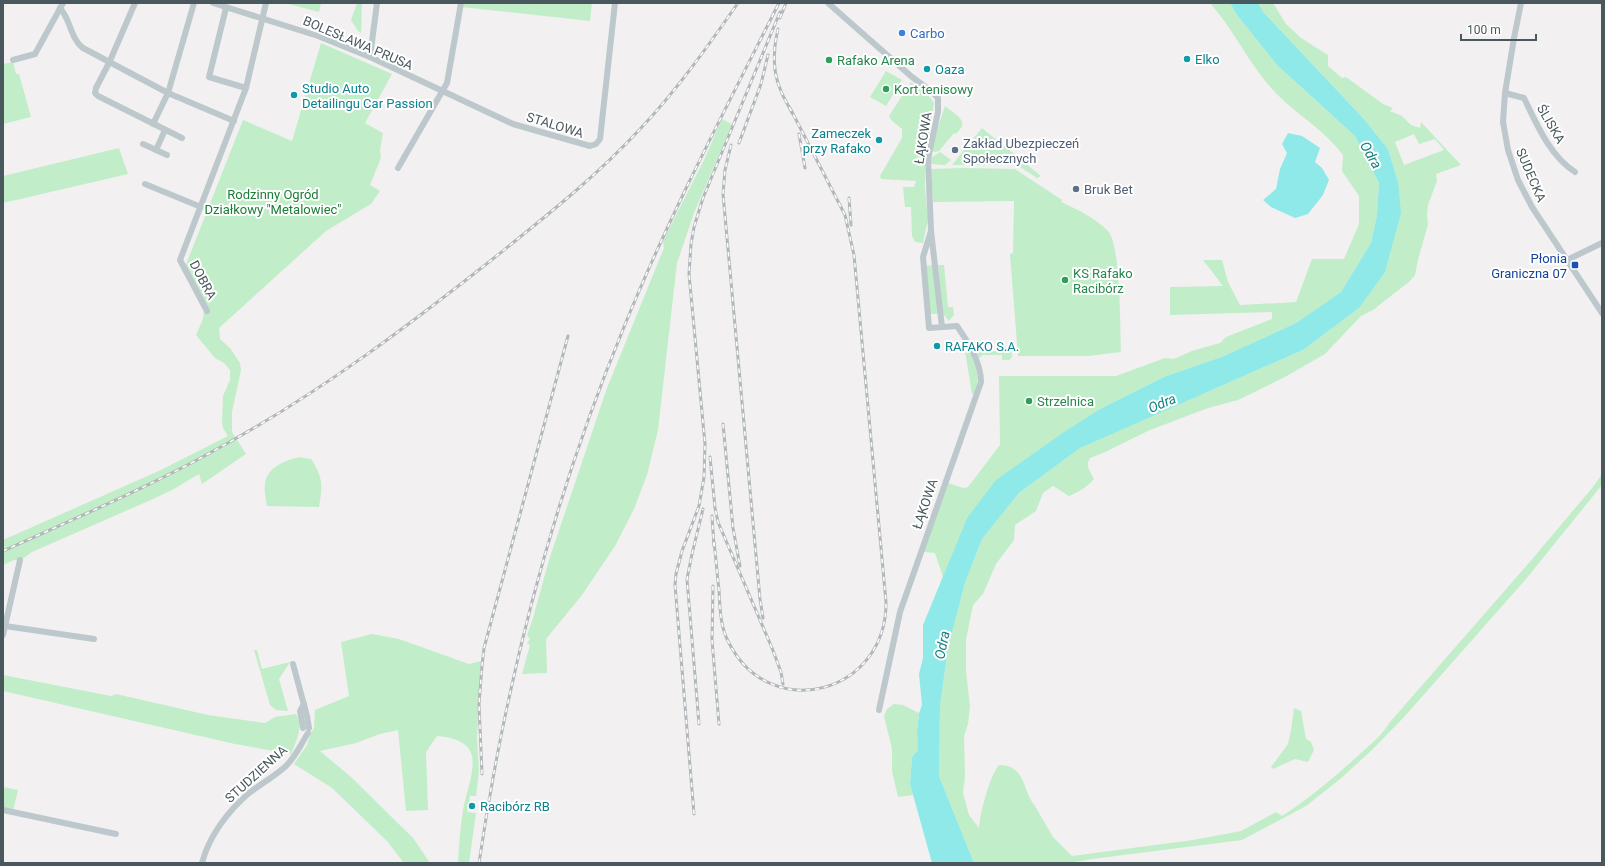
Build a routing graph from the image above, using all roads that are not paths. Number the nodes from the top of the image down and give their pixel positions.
1 (135, 3) edge
2 (194, 3) edge
3 (213, 3) edge
4 (266, 3) edge
5 (377, 3) edge
6 (461, 3) edge
7 (615, 3) edge
8 (828, 3) edge
9 (1522, 3) edge
10 (62, 5) edge
11 (226, 8) junction
12 (263, 18) junction
13 (370, 57) junction
14 (12, 60) dead end
15 (109, 63) junction
16 (246, 88) junction
17 (443, 92) junction
18 (168, 93) junction
19 (1505, 94) junction
20 (234, 122) junction
21 (153, 124) junction
22 (165, 130) junction
23 (182, 138) dead end
24 (143, 144) dead end
25 (156, 150) junction
26 (167, 155) dead end
27 (398, 168) dead end
28 (1575, 172) dead end
29 (145, 184) dead end
30 (201, 207) junction
31 (931, 231) junction
32 (1602, 243) edge
33 (926, 248) junction
34 (934, 252) junction
35 (923, 257) junction
36 (1567, 260) junction
37 (207, 311) dead end
38 (1602, 313) edge
39 (942, 327) junction
40 (20, 560) dead end
41 (5, 626) junction
42 (3, 635) edge
43 (94, 639) dead end
44 (293, 664) dead end
45 (879, 710) dead end
46 (3, 810) edge
47 (116, 834) dead end
48 (202, 863) edge

1 - 15 street
2 - 18 street
3 - 11 street, BOLESŁAWA PRUSA
4 - 12 street
5 - 13 street
6 - 17 street
7 - 17 street, STALOWA
8 - 31 street, ŁĄKOWA
9 - 19 street, SUDECKA
10 - 14 street
10 - 15 street
11 - 12 street, BOLESŁAWA PRUSA
11 - 16 street
12 - 13 street, BOLESŁAWA PRUSA
12 - 16 street
13 - 17 street, BOLESŁAWA PRUSA
15 - 18 street
15 - 21 street
16 - 20 street
17 - 27 street
18 - 20 street
18 - 21 street
19 - 28 street, ŚLISKA
19 - 36 street, SUDECKA
20 - 30 street
21 - 22 street
22 - 23 street
22 - 25 street
24 - 25 street
25 - 26 street
29 - 30 street
30 - 37 street, DOBRA
31 - 33 street, ŁĄKOWA
31 - 34 street, ŁĄKOWA
32 - 36 street
33 - 34 street
33 - 35 street, ŁĄKOWA
34 - 35 street
34 - 39 street, ŁĄKOWA
35 - 39 street, ŁĄKOWA
36 - 38 street, SUDECKA
39 - 45 street, ŁĄKOWA
40 - 41 street
41 - 42 street
41 - 43 street
44 - 48 street, STUDZIENNA
46 - 47 street

